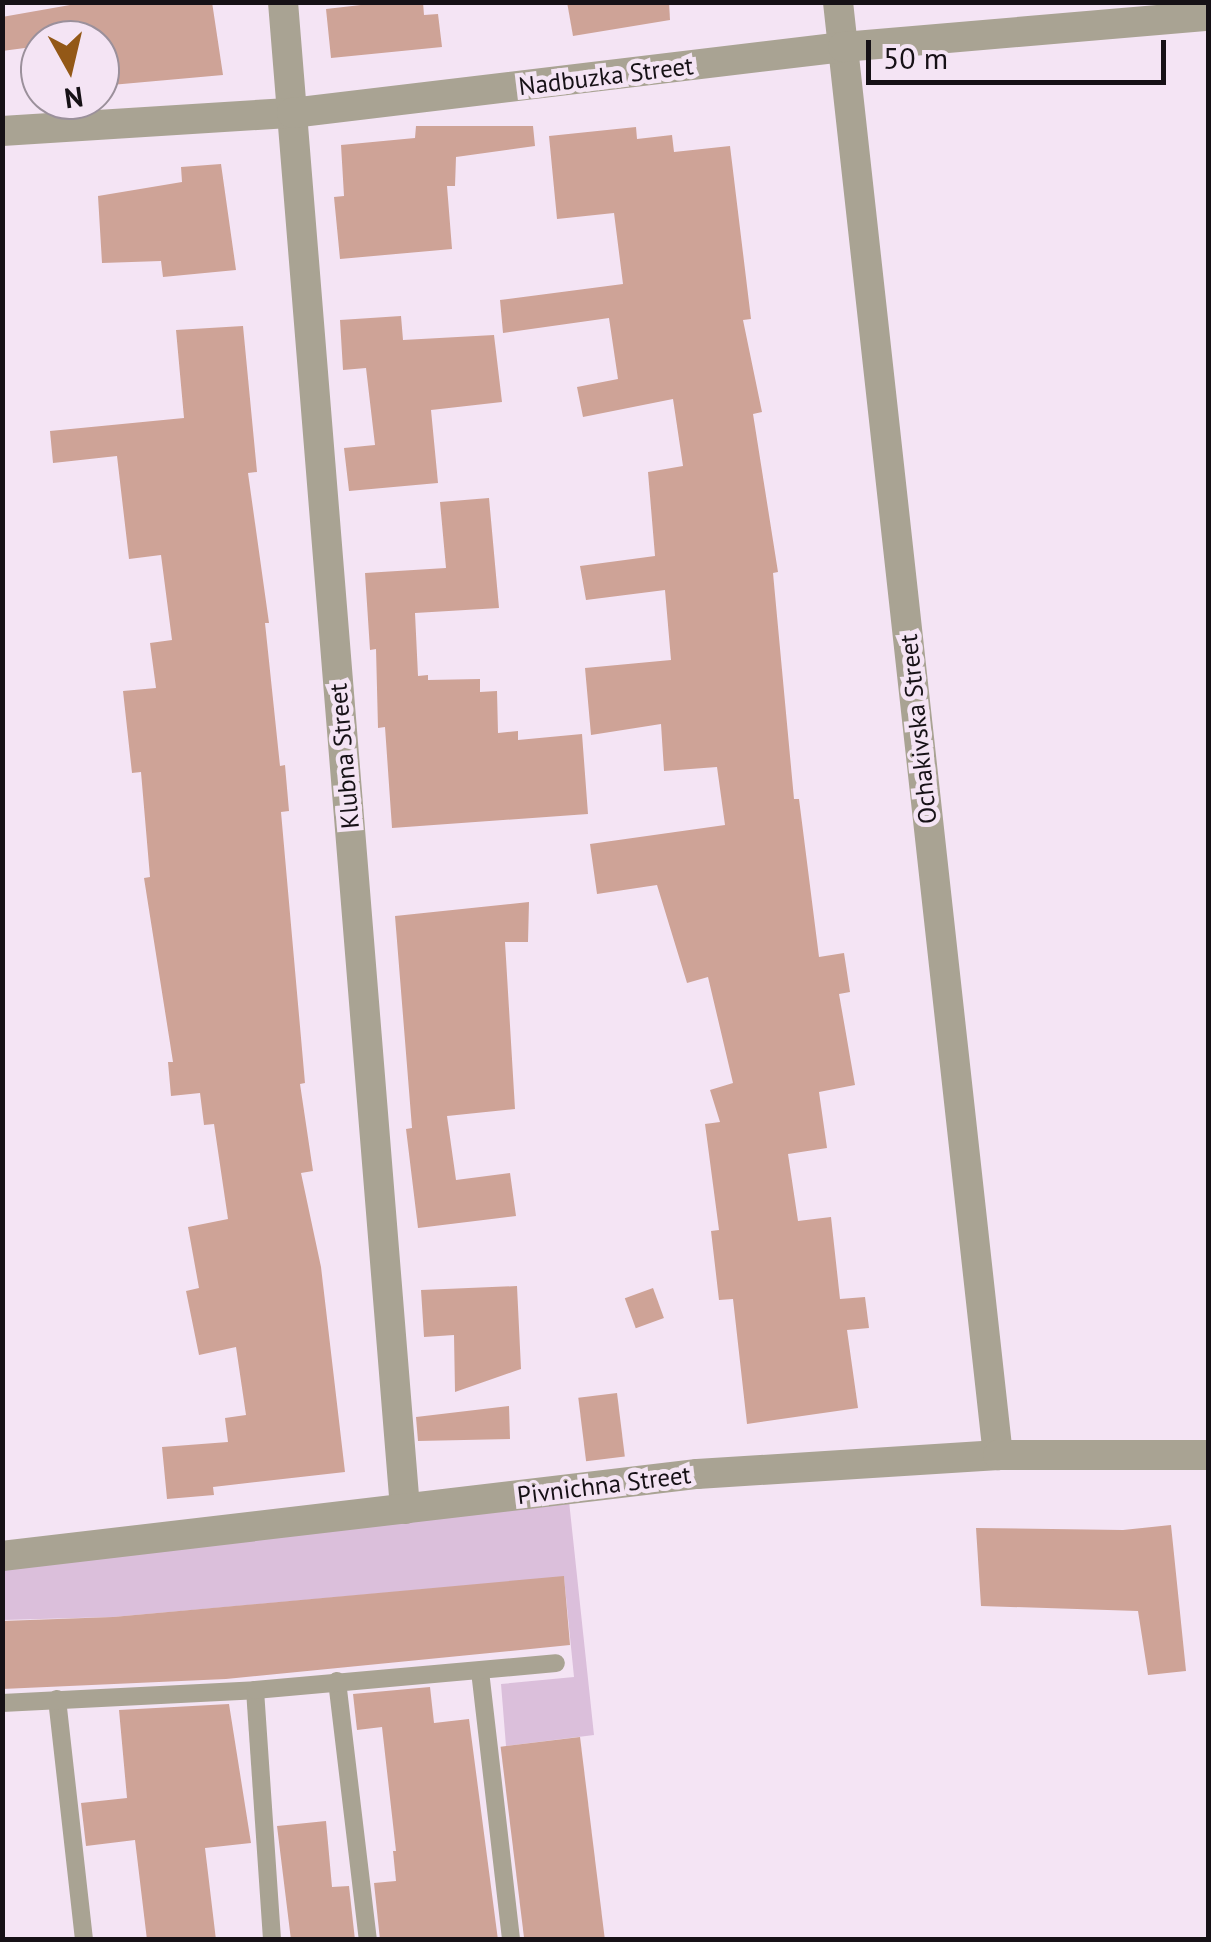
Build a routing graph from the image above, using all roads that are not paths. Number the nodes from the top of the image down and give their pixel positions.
1 (282, 2) edge
2 (838, 2) edge
3 (1208, 16) edge
4 (843, 47) junction
5 (292, 113) junction
6 (2, 131) edge
7 (998, 1455) junction
8 (1208, 1455) edge
9 (405, 1509) junction
10 (2, 1556) edge
11 (556, 1663) dead end
12 (480, 1672) junction
13 (337, 1681) junction
14 (255, 1690) junction
15 (57, 1699) junction
16 (2, 1703) edge
17 (84, 1940) edge
18 (272, 1940) edge
19 (368, 1940) edge
20 (511, 1940) edge

1 - 5 street, Klubna Street
2 - 4 street, Ochakivska Street
3 - 4 street, Nadbuzka Street
4 - 5 street, Nadbuzka Street
4 - 7 street, Ochakivska Street
5 - 6 street, Nadbuzka Street
5 - 9 street, Klubna Street
7 - 8 street, Pivnichna Street
7 - 9 street, Pivnichna Street
9 - 10 street, Pivnichna Street
11 - 12 lane
12 - 13 lane
12 - 20 lane
13 - 14 lane
13 - 19 lane
14 - 15 lane
14 - 18 lane
15 - 16 lane
15 - 17 lane

